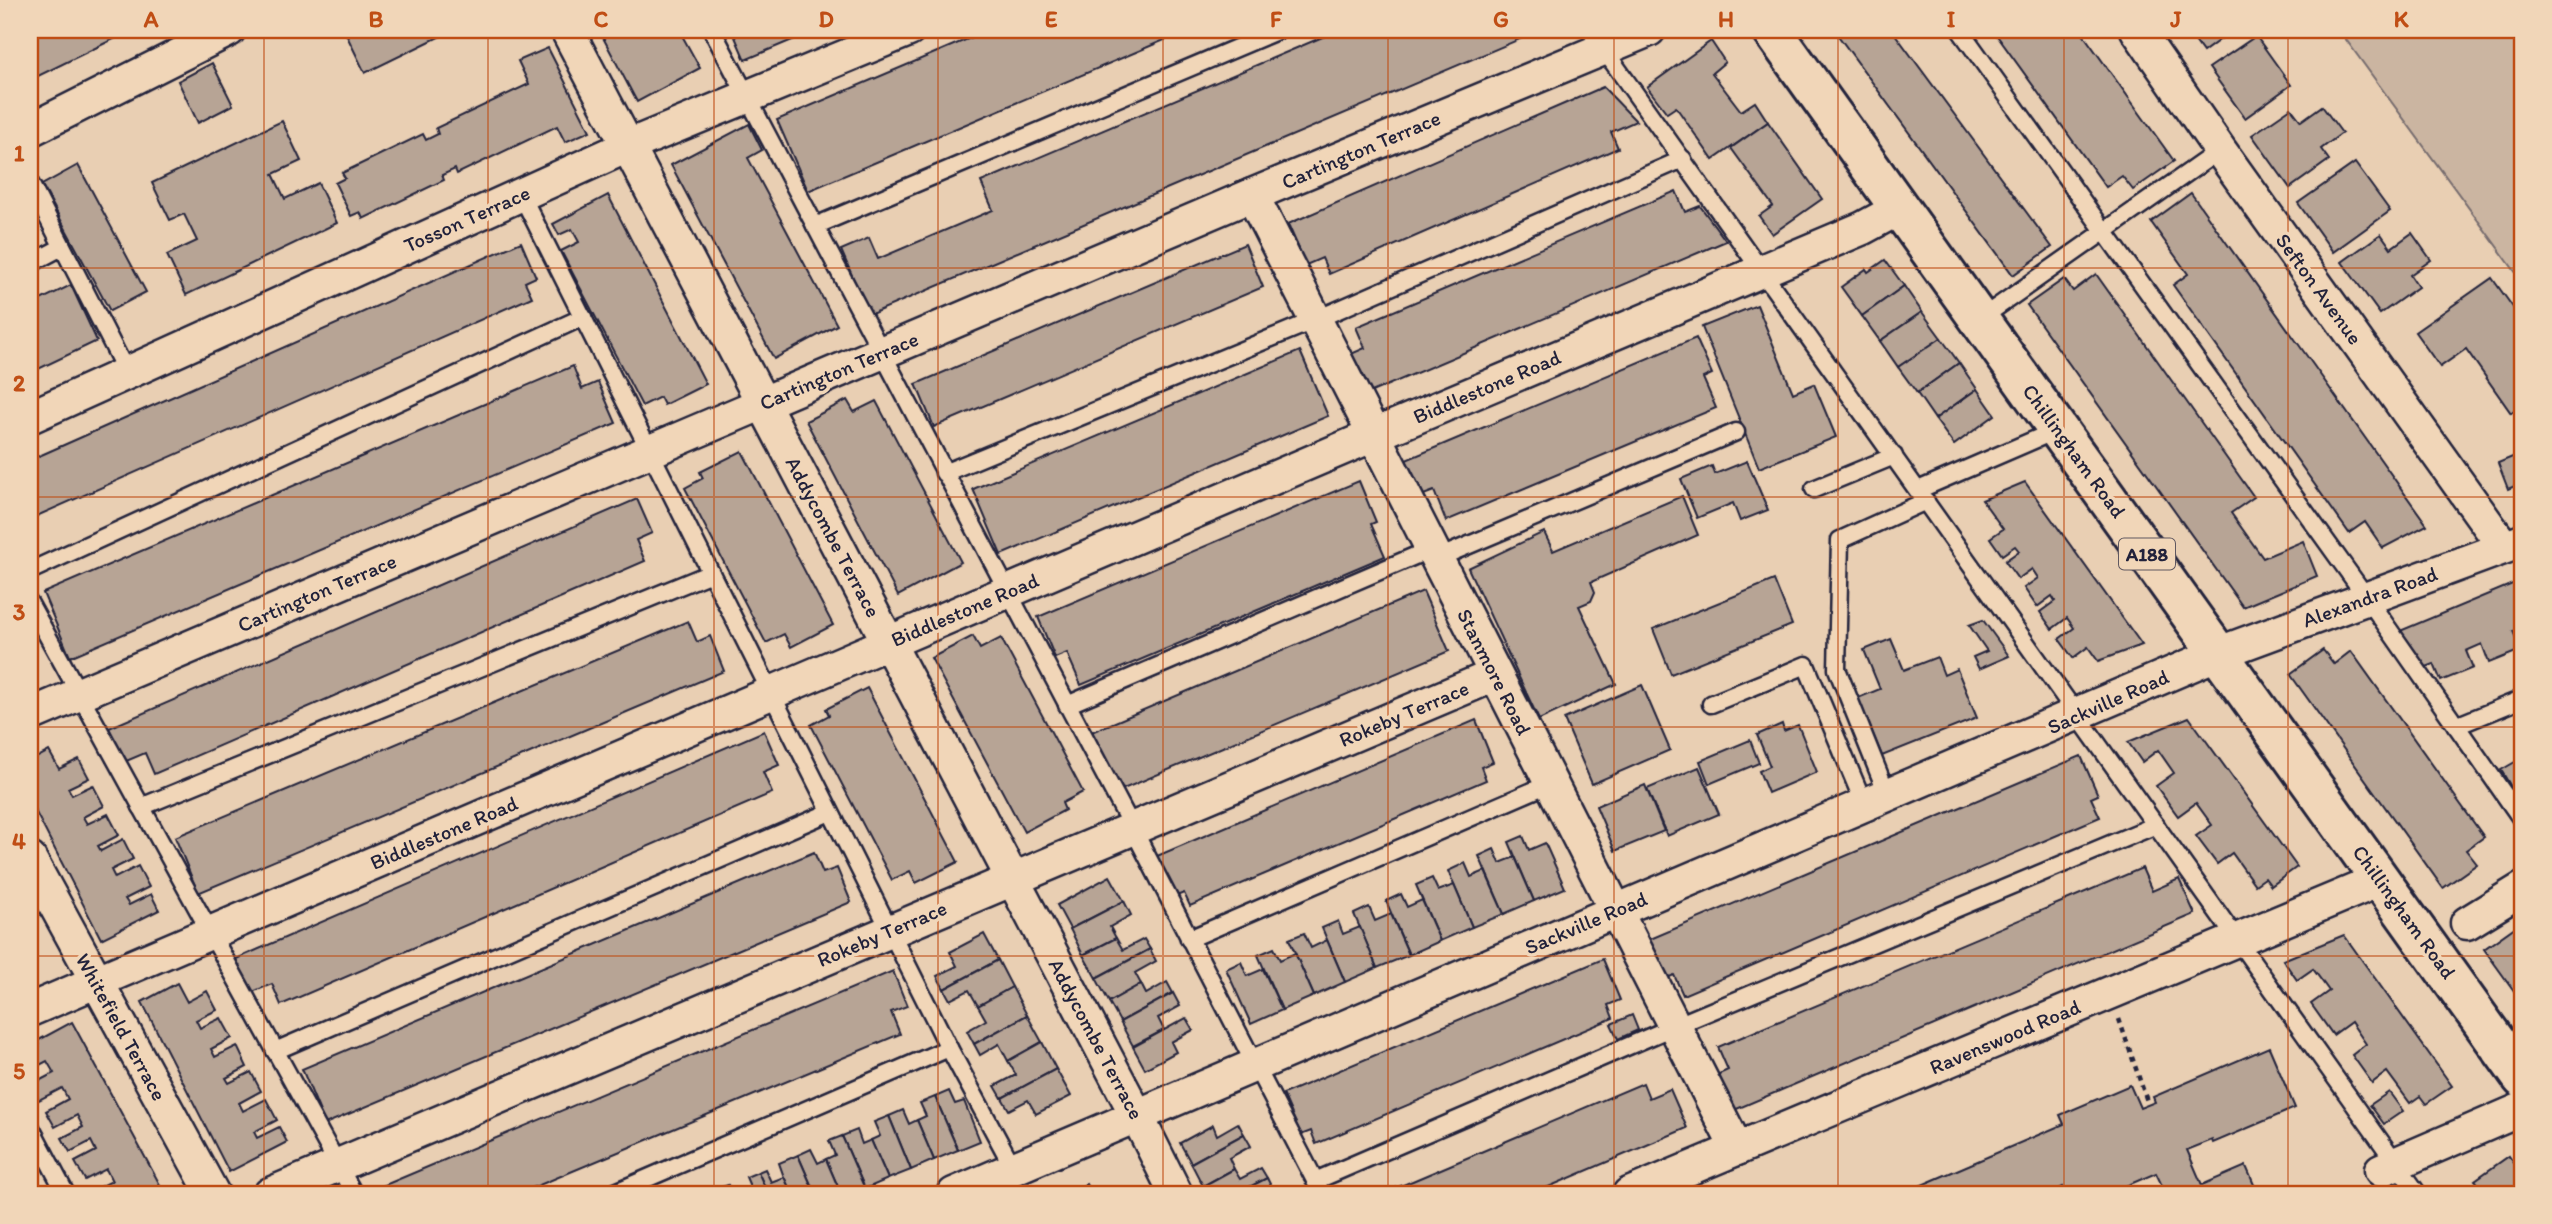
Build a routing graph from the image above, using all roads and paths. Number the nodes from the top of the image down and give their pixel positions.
1 (229, 30) edge
2 (567, 30) edge
3 (712, 30) edge
4 (909, 30) edge
5 (1279, 30) edge
6 (1649, 30) edge
7 (1772, 30) edge
8 (1960, 30) edge
9 (2137, 30) edge
10 (1597, 39) edge
11 (748, 96) junction
12 (30, 130) edge
13 (628, 146) junction
14 (2220, 150) junction
15 (1683, 159) junction
16 (30, 183) edge
17 (521, 194) junction
18 (1252, 195) junction
19 (1900, 208) junction
20 (815, 226) junction
21 (2104, 231) junction
22 (62, 247) junction
23 (30, 264) edge
24 (1762, 270) junction
25 (583, 317) junction
26 (1980, 319) junction
27 (1315, 320) junction
28 (881, 353) junction
29 (127, 373) junction
30 (763, 403) junction
31 (30, 417) edge
32 (2059, 429) junction
33 (1735, 432) dead end
34 (1374, 435) junction
35 (650, 451) junction
36 (1894, 456) junction
37 (944, 472) junction
38 (1814, 489) dead end
39 (1922, 495) junction
40 (2513, 544) edge
41 (1434, 553) junction
42 (30, 570) edge
43 (710, 573) junction
44 (1007, 592) junction
45 (2367, 598) junction
46 (30, 604) edge
47 (889, 643) junction
48 (2219, 653) junction
49 (1495, 675) junction
50 (771, 693) junction
51 (79, 694) junction
52 (2522, 699) edge
53 (1711, 704) dead end
54 (1067, 705) junction
55 (30, 715) edge
56 (2078, 715) junction
57 (2456, 726) junction
58 (1551, 783) junction
59 (1876, 801) junction
60 (141, 807) junction
61 (830, 812) junction
62 (2522, 820) edge
63 (2156, 825) junction
64 (1133, 829) junction
65 (30, 859) edge
66 (1012, 879) junction
67 (2380, 880) junction
68 (2522, 889) edge
69 (1615, 910) junction
70 (2467, 923) dead end
71 (890, 931) junction
72 (210, 933) junction
73 (1189, 939) junction
74 (2238, 939) junction
75 (97, 982) junction
76 (2110, 993) junction
77 (30, 1010) edge
78 (1675, 1026) junction
79 (948, 1048) junction
80 (275, 1051) junction
81 (1255, 1066) junction
82 (2522, 1078) edge
83 (2148, 1104) dead end
84 (2522, 1109) edge
85 (1137, 1116) junction
86 (30, 1126) edge
87 (1737, 1149) junction
88 (338, 1165) junction
89 (2389, 1166) junction
90 (1014, 1169) junction
91 (1318, 1187) edge
92 (66, 1194) edge
93 (213, 1194) edge
94 (270, 1194) edge
95 (354, 1194) edge
96 (611, 1194) edge
97 (954, 1194) edge
98 (1176, 1194) edge
99 (1629, 1194) edge
100 (2418, 1194) edge

1 - 12 street
2 - 13 street, Addycombe Terrace
3 - 11 lane
4 - 11 street, Tosson Terrace
5 - 20 lane
6 - 10 street, Cartington Terrace
7 - 19 main road, Chillingham Road / A188
8 - 21 lane
9 - 14 street, Sefton Avenue
10 - 15 lane
10 - 18 street, Cartington Terrace
11 - 13 street, Tosson Terrace
11 - 20 lane
13 - 17 street, Tosson Terrace
13 - 30 street, Addycombe Terrace
14 - 21 lane
14 - 40 street, Sefton Avenue
15 - 24 lane
15 - 27 lane
16 - 22 lane
17 - 25 lane
17 - 29 street, Tosson Terrace
18 - 27 street, Stanmore Road
18 - 28 street, Cartington Terrace
19 - 24 street, Biddlestone Road
19 - 26 main road, Chillingham Road / A188
20 - 28 lane
21 - 26 lane
21 - 45 lane
22 - 23 lane
22 - 29 lane
24 - 34 street, Biddlestone Road
24 - 36 lane
25 - 35 lane
25 - 42 lane
26 - 32 main road, Chillingham Road / A188
27 - 34 street, Stanmore Road
27 - 37 lane
28 - 30 street, Cartington Terrace
28 - 37 lane
29 - 31 street, Tosson Terrace
30 - 35 street, Cartington Terrace
30 - 47 street, Addycombe Terrace
32 - 39 lane
32 - 48 main road, Chillingham Road / A188
33 - 41 lane
34 - 41 street, Stanmore Road
34 - 44 street, Biddlestone Road
35 - 43 lane
35 - 51 street, Cartington Terrace
36 - 38 lane
36 - 39 lane
37 - 44 lane
39 - 56 lane
39 - 59 lane
40 - 45 street, Alexandra Road
41 - 49 street, Stanmore Road
41 - 54 lane
43 - 50 lane
43 - 60 lane
44 - 47 street, Biddlestone Road
44 - 54 lane
45 - 48 street, Alexandra Road
45 - 57 lane
46 - 51 lane
47 - 50 street, Biddlestone Road
47 - 66 street, Addycombe Terrace
48 - 56 street, Sackville Road
48 - 67 main road, Chillingham Road / A188
49 - 58 street, Stanmore Road
49 - 64 street, Rokeby Terrace
50 - 61 lane
50 - 72 street, Biddlestone Road
51 - 55 street, Cartington Terrace
51 - 60 lane
52 - 57 lane
53 - 59 lane
54 - 64 lane
56 - 59 street, Sackville Road
56 - 63 lane
57 - 62 lane
58 - 69 street, Stanmore Road
58 - 73 lane
59 - 69 street, Sackville Road
60 - 72 lane
61 - 71 lane
61 - 80 lane
63 - 74 lane
63 - 78 lane
64 - 66 street, Rokeby Terrace
64 - 73 lane
65 - 75 street, Whitefield Terrace
66 - 71 street, Rokeby Terrace
66 - 85 street, Addycombe Terrace
67 - 74 street, Ravenswood Road
67 - 82 main road, Chillingham Road / A188
68 - 70 street
69 - 78 street, Stanmore Road
69 - 81 street, Sackville Road
71 - 79 lane
71 - 88 street, Rokeby Terrace
72 - 75 street, Biddlestone Road
72 - 80 lane
73 - 81 lane
74 - 76 street, Ravenswood Road
74 - 89 lane
75 - 77 street, Biddlestone Road
75 - 93 street, Whitefield Terrace
76 - 83 path
76 - 87 street, Ravenswood Road
78 - 87 street, Stanmore Road
78 - 91 lane
79 - 90 lane
79 - 96 lane
80 - 88 lane
81 - 85 street, Sackville Road
81 - 91 lane
84 - 89 street
85 - 90 street, Sackville Road
85 - 98 street, Addycombe Terrace
86 - 92 lane
87 - 99 street, Ravenswood Road
88 - 94 street, Rokeby Terrace
88 - 95 lane
89 - 100 lane
90 - 97 street, Sackville Road

